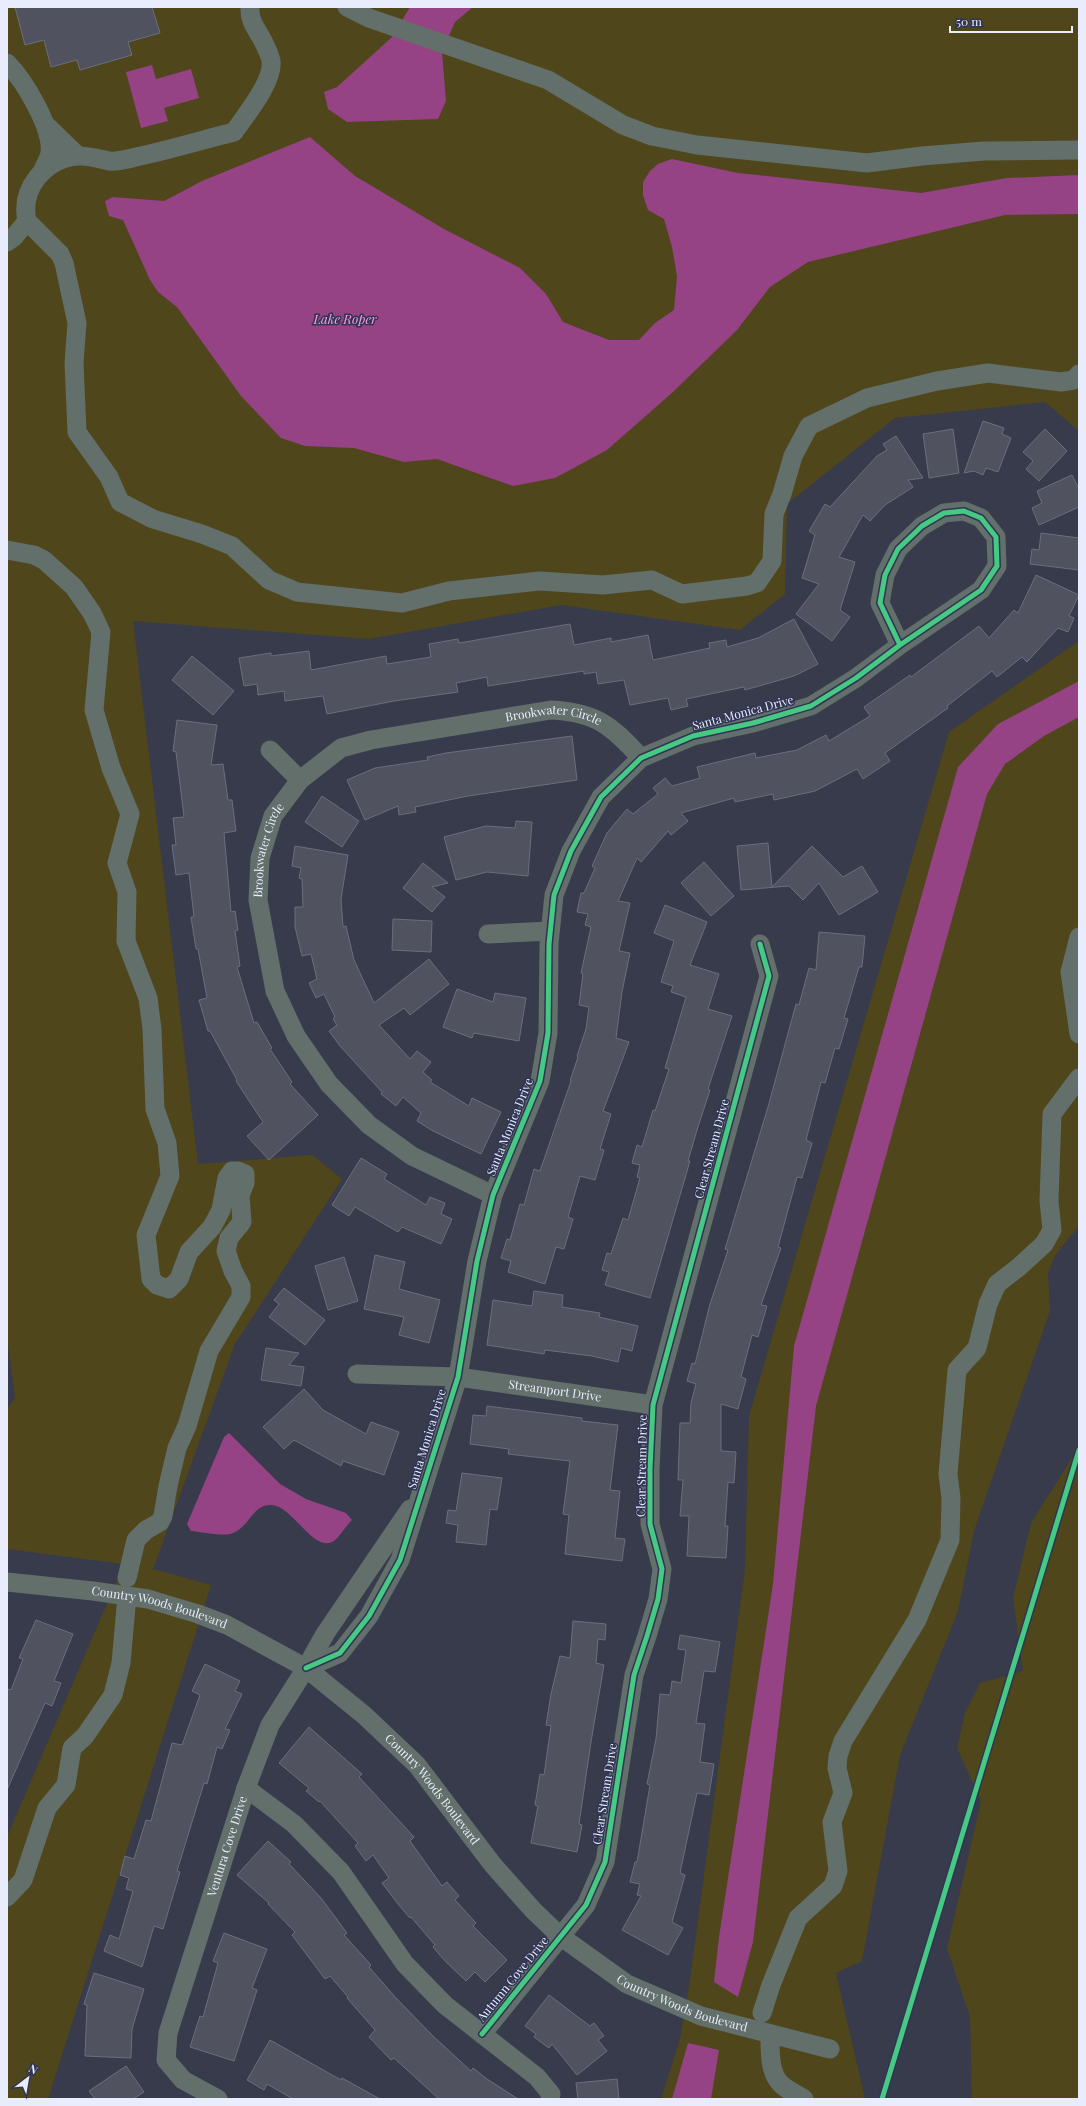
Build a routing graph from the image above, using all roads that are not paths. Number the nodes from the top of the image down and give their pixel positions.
1 (250, 7) edge
2 (347, 7) edge
3 (7, 63) edge
4 (46, 125) junction
5 (1079, 150) edge
6 (78, 156) junction
7 (44, 170) junction
8 (26, 221) junction
9 (7, 242) edge
10 (1079, 374) edge
11 (7, 550) edge
12 (900, 645) junction
13 (270, 750) dead end
14 (642, 758) junction
15 (300, 780) junction
16 (550, 931) junction
17 (488, 934) dead end
18 (1079, 937) edge
19 (760, 944) dead end
20 (1079, 1034) edge
21 (1079, 1078) edge
22 (493, 1195) junction
23 (357, 1374) dead end
24 (458, 1377) junction
25 (653, 1405) junction
26 (421, 1493) junction
27 (8, 1586) edge
28 (127, 1587) junction
29 (306, 1668) junction
30 (246, 1788) junction
31 (7, 1897) edge
32 (560, 1936) junction
33 (762, 2013) dead end
34 (482, 2034) junction
35 (770, 2034) junction
36 (830, 2049) dead end
37 (218, 2099) edge
38 (550, 2099) edge
39 (804, 2099) edge

1 - 6 street
2 - 5 street
3 - 4 street
4 - 6 street
4 - 7 street
6 - 7 street
7 - 8 street
8 - 9 street
8 - 10 street
11 - 28 street
12 - 12 street, Santa Monica Drive
12 - 14 street, Santa Monica Drive
13 - 15 street
14 - 15 street, Brookwater Circle
14 - 16 street, Santa Monica Drive
15 - 22 street, Brookwater Circle
16 - 17 street
16 - 22 street, Santa Monica Drive
18 - 20 street
19 - 25 street, Clear Stream Drive
21 - 33 street
22 - 24 street, Santa Monica Drive
23 - 24 street, Streamport Drive
24 - 25 street, Streamport Drive
24 - 26 street, Santa Monica Drive
25 - 32 street, Clear Stream Drive
26 - 29 street, Santa Monica Drive
26 - 29 street, Santa Monica Drive
27 - 28 street, Country Woods Boulevard
28 - 29 street, Country Woods Boulevard
28 - 31 street
29 - 30 street, Ventura Cove Drive
29 - 32 street, Country Woods Boulevard
30 - 34 street, Autumn Cove Drive
30 - 37 street, Ventura Cove Drive
32 - 34 street, Autumn Cove Drive
32 - 35 street, Country Woods Boulevard
34 - 38 street, Autumn Cove Drive
35 - 36 street, Country Woods Boulevard
35 - 39 street

